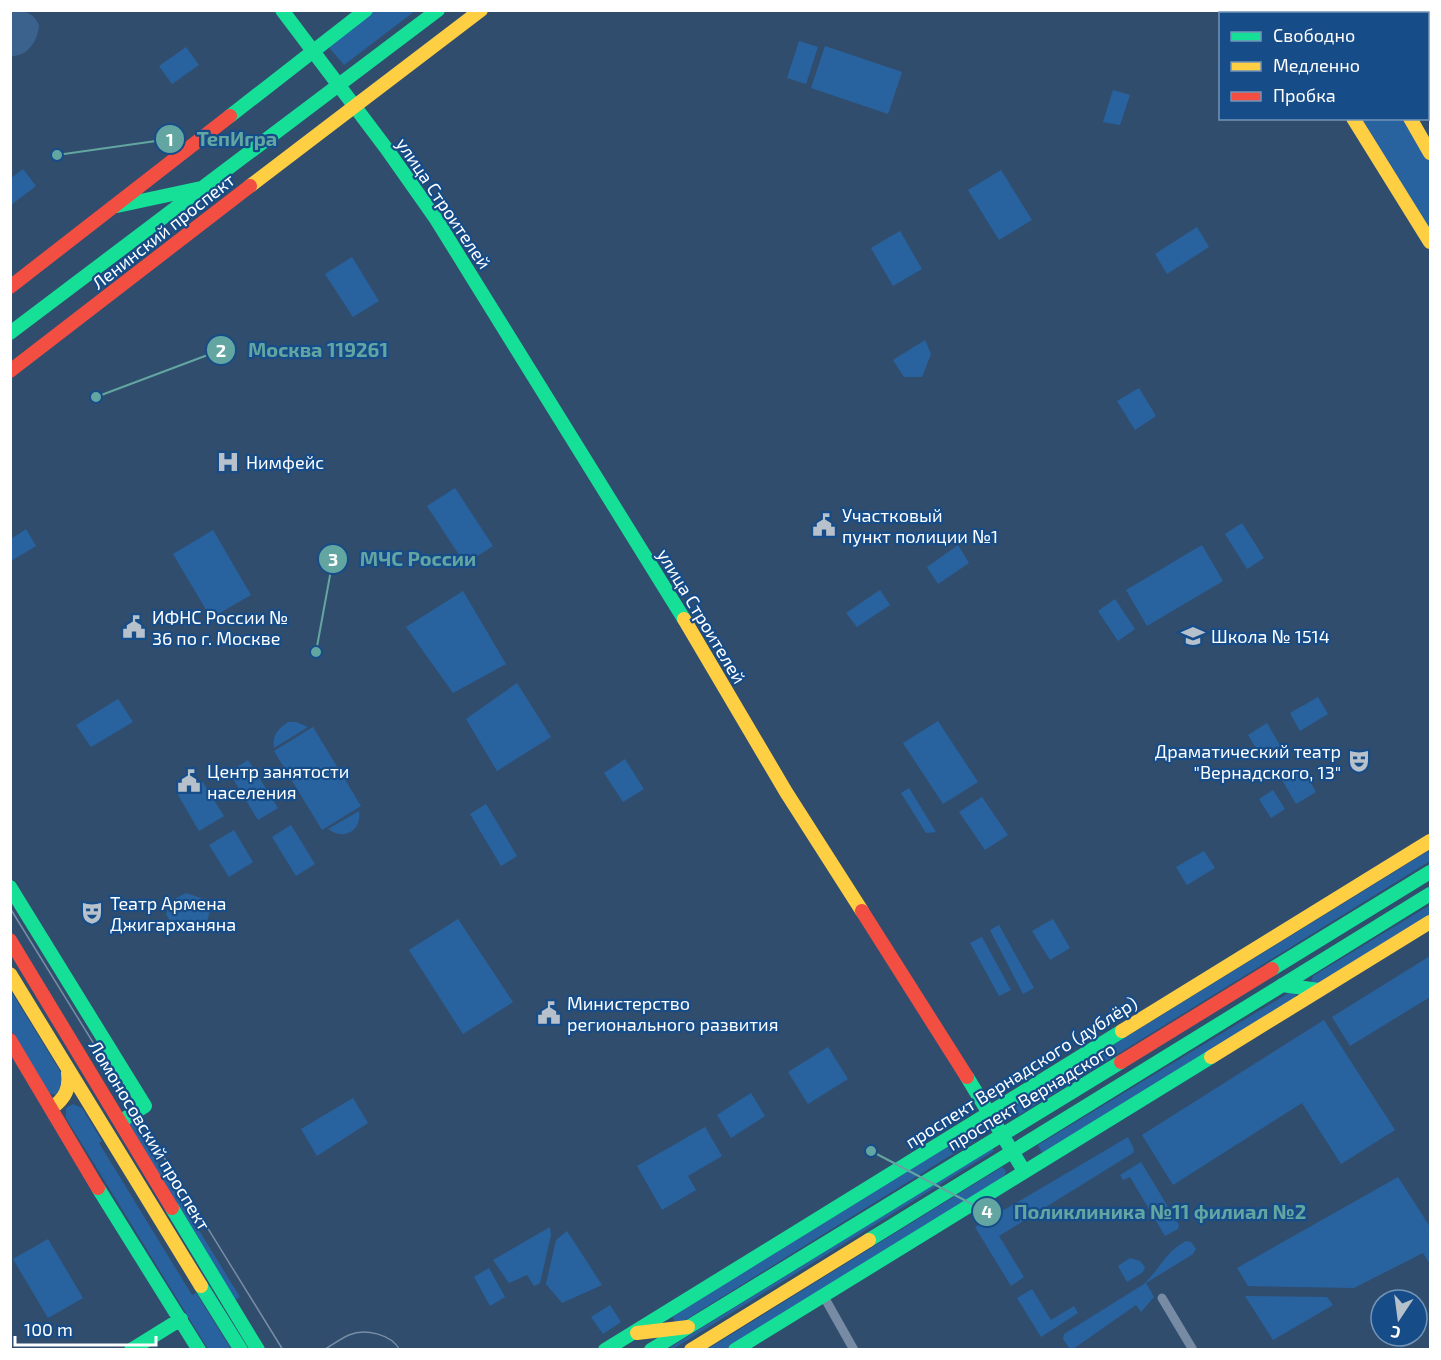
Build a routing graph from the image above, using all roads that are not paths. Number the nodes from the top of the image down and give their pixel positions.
1 (282, 10) edge
2 (366, 10) edge
3 (438, 10) edge
4 (481, 10) edge
5 (313, 51) junction
6 (339, 86) junction
7 (354, 106) junction
8 (1354, 120) edge
9 (1411, 120) edge
10 (1431, 153) edge
11 (203, 188) junction
12 (114, 207) junction
13 (1431, 242) edge
14 (10, 287) edge
15 (10, 333) edge
16 (10, 371) edge
17 (1431, 841) edge
18 (1431, 872) edge
19 (10, 887) edge
20 (1431, 894) edge
21 (1431, 922) edge
22 (10, 940) edge
23 (10, 974) edge
24 (1282, 986) junction
25 (1319, 990) junction
26 (10, 1041) edge
27 (68, 1071) junction
28 (96, 1080) junction
29 (81, 1091) junction
30 (52, 1108) junction
31 (989, 1112) junction
32 (122, 1121) junction
33 (1002, 1135) junction
34 (1012, 1151) junction
35 (1024, 1171) junction
36 (823, 1295) junction
37 (1162, 1298) dead end
38 (180, 1319) junction
39 (688, 1327) junction
40 (630, 1334) junction
41 (696, 1348) edge
42 (240, 1349) edge
43 (131, 1350) edge
44 (200, 1350) edge
45 (258, 1350) edge
46 (605, 1350) edge
47 (651, 1350) edge
48 (735, 1350) edge
49 (854, 1350) edge
50 (1193, 1350) edge

1 - 5 street, улица Строителей
2 - 5 street
3 - 6 street, Ленинский проспект
4 - 7 street, Ленинский проспект
5 - 6 street, улица Строителей
5 - 12 street
6 - 7 street, улица Строителей
6 - 11 street, Ленинский проспект
7 - 16 street, Ленинский проспект
7 - 31 street, улица Строителей
8 - 13 street
9 - 10 street
11 - 12 street
11 - 15 street, Ленинский проспект
12 - 14 street
17 - 31 street, проспект Вернадского (дублёр)
18 - 33 street, проспект Вернадского
19 - 32 street
20 - 24 street, проспект Вернадского
21 - 25 street
22 - 28 street, Ломоносовский проспект
23 - 27 street, Ломоносовский проспект
24 - 25 street
24 - 34 street, проспект Вернадского
25 - 35 street
26 - 30 street
27 - 29 street, Ломоносовский проспект
27 - 30 street
28 - 29 street
28 - 32 street, Ломоносовский проспект
29 - 42 street, Ломоносовский проспект
30 - 38 street
31 - 33 street, улица Строителей
31 - 40 street, проспект Вернадского (дублёр)
32 - 45 street, Ломоносовский проспект
33 - 34 street, улица Строителей
33 - 39 street, проспект Вернадского
34 - 35 street, улица Строителей
34 - 41 street, проспект Вернадского
35 - 36 street
36 - 48 street
36 - 49 street
37 - 50 street
38 - 43 street
38 - 44 street
39 - 40 street, проспект Вернадского (дублёр)
39 - 47 street, проспект Вернадского
40 - 46 street, проспект Вернадского (дублёр)

